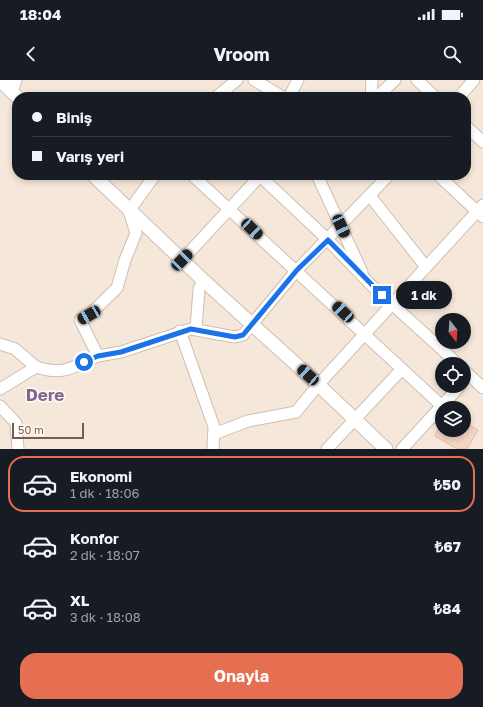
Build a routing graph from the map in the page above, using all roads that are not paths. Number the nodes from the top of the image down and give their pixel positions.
1 (0, 80) edge
2 (237, 80) edge
3 (254, 80) edge
4 (298, 80) edge
5 (372, 80) edge
6 (395, 80) edge
7 (417, 80) edge
8 (474, 80) edge
9 (15, 90) edge
10 (222, 92) edge
11 (275, 92) edge
12 (288, 92) edge
13 (371, 92) edge
14 (382, 92) edge
15 (430, 92) edge
16 (463, 92) edge
17 (471, 131) edge
18 (483, 142) edge
19 (98, 180) edge
20 (151, 180) edge
21 (198, 180) edge
22 (255, 180) edge
23 (263, 180) edge
24 (319, 180) edge
25 (384, 180) edge
26 (444, 180) edge
27 (370, 196) junction
28 (230, 209) junction
29 (129, 211) junction
30 (481, 211) edge
31 (341, 226) junction
32 (328, 240) junction
33 (182, 260) junction
34 (426, 267) junction
35 (297, 270) junction
36 (366, 279) junction
37 (203, 280) junction
38 (392, 304) junction
39 (252, 324) junction
40 (196, 329) junction
41 (180, 331) junction
42 (365, 334) junction
43 (0, 344) edge
44 (98, 356) junction
45 (450, 357) edge
46 (36, 367) junction
47 (402, 369) junction
48 (471, 380) edge
49 (318, 385) junction
50 (483, 388) edge
51 (0, 389) edge
52 (454, 393) edge
53 (437, 401) edge
54 (446, 401) edge
55 (0, 406) edge
56 (435, 414) edge
57 (355, 420) junction
58 (214, 434) junction
59 (379, 447) edge
60 (18, 449) edge
61 (213, 449) edge
62 (328, 449) edge
63 (402, 449) edge

1 - 9 street
2 - 10 street
3 - 11 street
4 - 12 street
5 - 13 street
6 - 14 street
7 - 15 street
8 - 16 street
17 - 18 street
19 - 29 street
20 - 29 street
21 - 28 street
22 - 28 street
23 - 32 street
24 - 31 street
25 - 27 street
26 - 30 street
27 - 31 street
27 - 34 street
28 - 33 street
28 - 35 street
29 - 33 street
29 - 44 street
30 - 34 street
31 - 32 street
31 - 36 street
32 - 35 street
32 - 36 street
33 - 37 street
34 - 38 street
35 - 39 street
35 - 42 street
36 - 38 street
37 - 39 street
37 - 40 street
38 - 42 street
38 - 45 street
39 - 40 street
39 - 49 street
40 - 41 street
41 - 44 street
41 - 58 street
42 - 47 street
42 - 49 street
43 - 46 street
44 - 46 street
46 - 51 street
47 - 53 street
47 - 57 street
48 - 50 street
49 - 57 street
49 - 58 street
52 - 54 street
55 - 60 street
56 - 63 street
57 - 59 street
57 - 62 street
58 - 61 street

